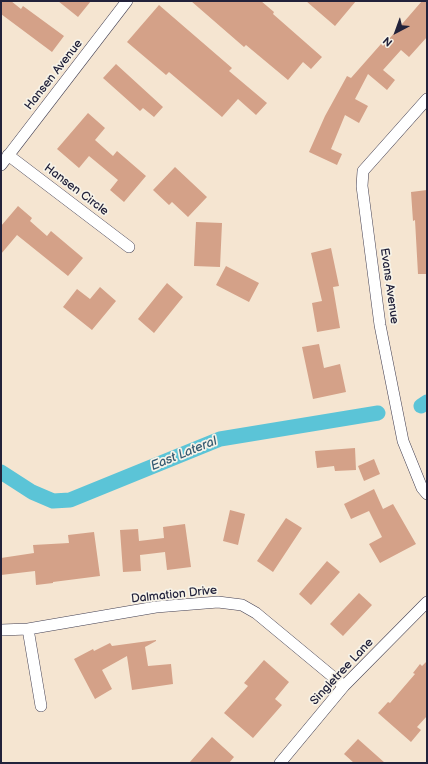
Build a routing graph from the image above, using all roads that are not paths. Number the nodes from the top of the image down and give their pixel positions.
1 (128, 1) edge
2 (427, 99) edge
3 (8, 155) junction
4 (1, 165) edge
5 (129, 246) dead end
6 (427, 494) edge
7 (427, 602) edge
8 (28, 629) junction
9 (1, 630) edge
10 (344, 686) junction
11 (41, 706) dead end
12 (280, 763) edge

1 - 3 street, Hansen Avenue
2 - 6 street, Evans Avenue
3 - 4 street, Hansen Avenue
3 - 5 street, Hansen Circle
7 - 10 street, Singletree Lane
8 - 9 street, Dalmation Drive
8 - 10 street, Dalmation Drive
8 - 11 street
10 - 12 street, Singletree Lane

